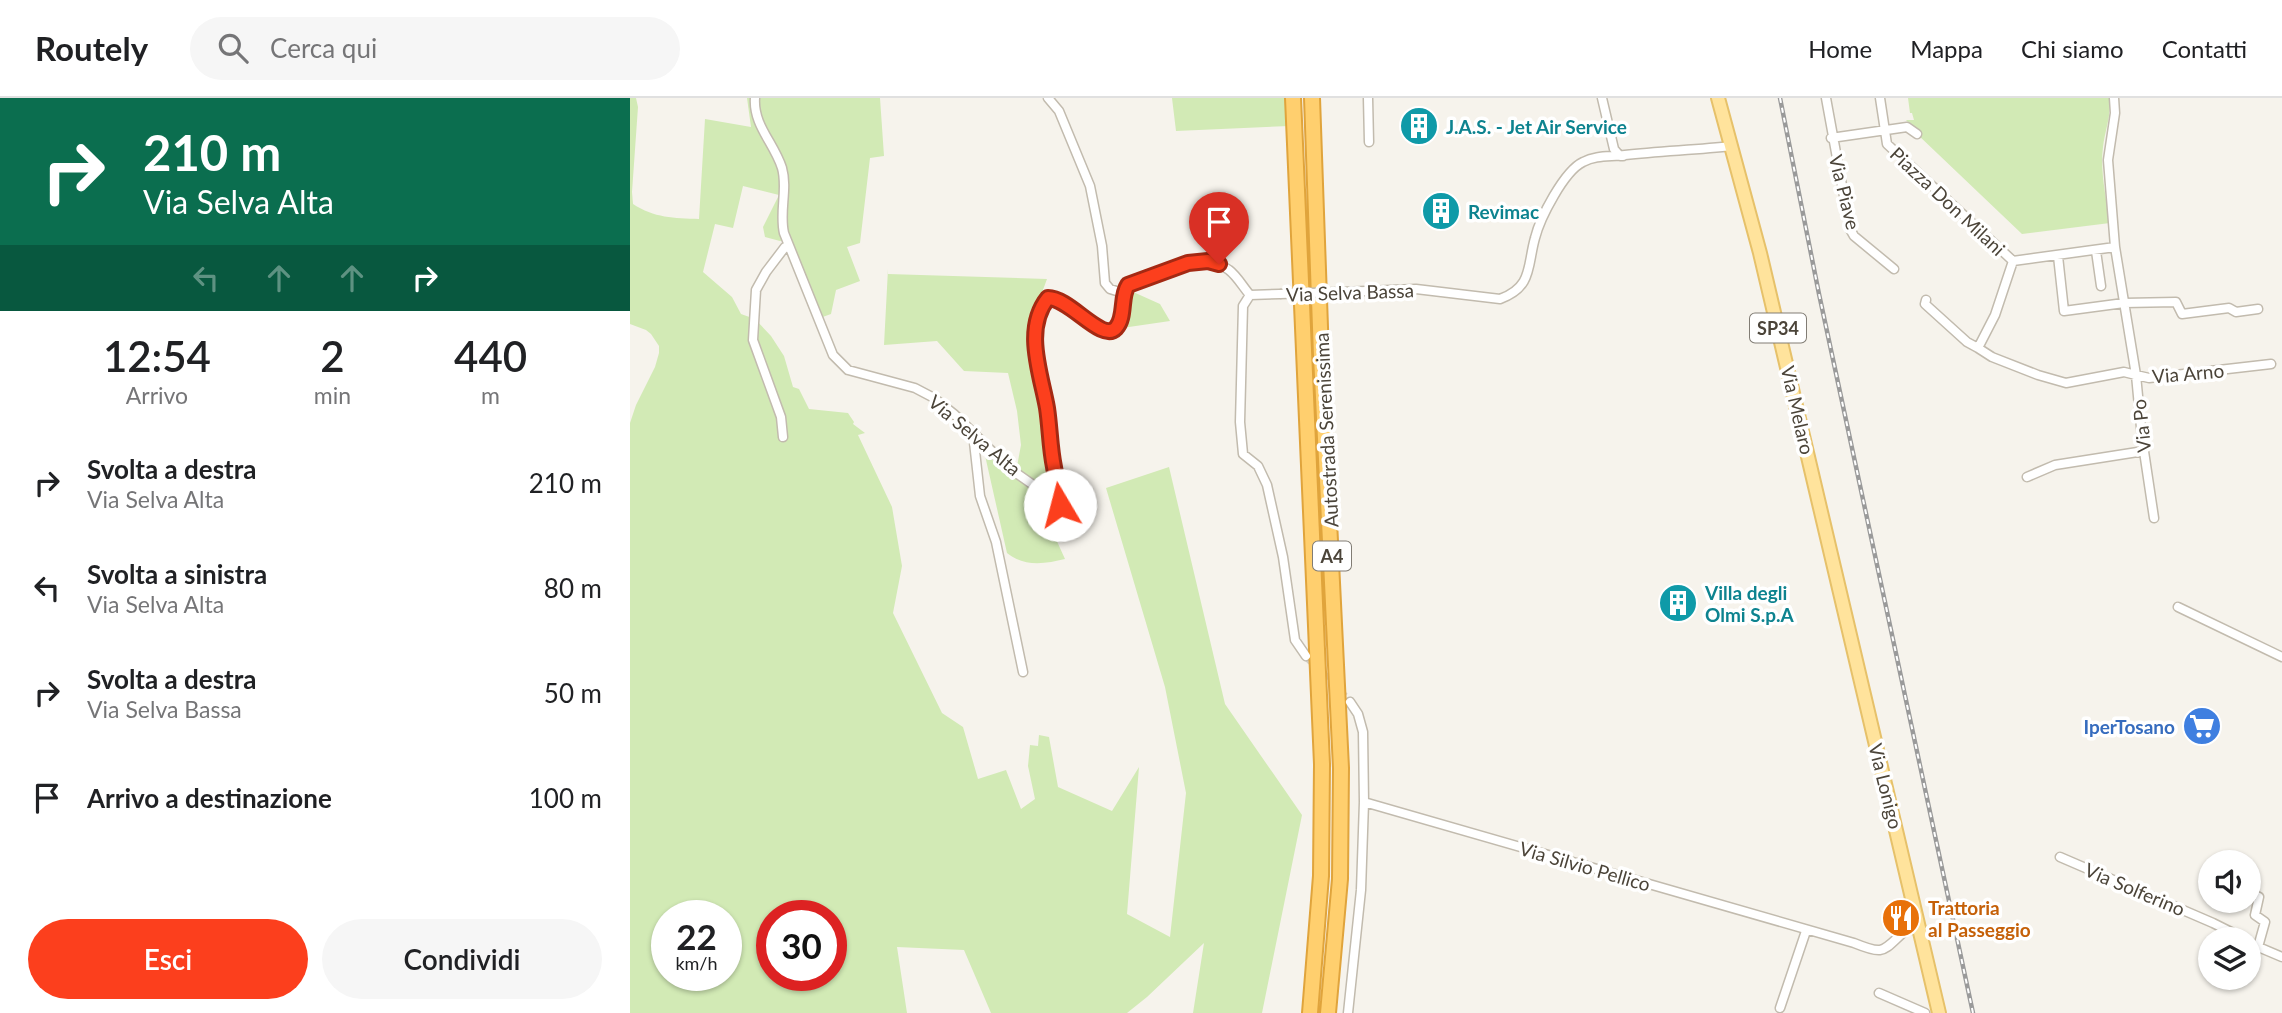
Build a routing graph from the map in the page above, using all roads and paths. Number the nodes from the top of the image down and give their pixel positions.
1 (755, 98) edge
2 (1048, 98) edge
3 (1293, 98) edge
4 (1312, 98) edge
5 (1368, 98) edge
6 (1602, 98) edge
7 (1718, 98) edge
8 (1826, 98) edge
9 (1880, 98) edge
10 (2114, 98) edge
11 (1884, 132) junction
12 (1917, 134) dead end
13 (1831, 138) junction
14 (1369, 142) dead end
15 (1732, 146) junction
16 (1623, 156) junction
17 (2115, 247) junction
18 (788, 248) junction
19 (2096, 251) junction
20 (2057, 256) junction
21 (2013, 261) junction
22 (1894, 269) dead end
23 (2101, 286) dead end
24 (1123, 292) junction
25 (1250, 295) junction
26 (1926, 300) dead end
27 (2124, 303) junction
28 (2258, 309) dead end
29 (1978, 348) junction
30 (2271, 365) dead end
31 (2136, 375) junction
32 (972, 433) junction
33 (783, 437) dead end
34 (2144, 451) junction
35 (2026, 477) dead end
36 (2154, 518) dead end
37 (1832, 559) joint
38 (2178, 607) dead end
39 (1306, 656) tunnel mouth
40 (2282, 657) edge
41 (1023, 671) dead end
42 (1350, 702) tunnel mouth
43 (1364, 802) junction
44 (2060, 857) dead end
45 (2255, 913) edge
46 (2221, 927) edge
47 (1921, 929) junction
48 (1806, 931) junction
49 (2261, 938) edge
50 (2261, 948) edge
51 (2282, 957) edge
52 (1879, 993) dead end
53 (1780, 1008) dead end
54 (1310, 1013) edge
55 (1328, 1013) edge
56 (1348, 1013) edge
57 (1925, 1013) edge
58 (1939, 1013) edge

1 - 18 street, Via Selva Alta
2 - 24 street
3 - 54 highway, Autostrada Serenissima / A4
4 - 55 highway, Autostrada Serenissima / A4
5 - 14 street
6 - 16 street
7 - 15 main road, Via Melaro / SP34
8 - 13 street, Via Piave
9 - 11 street
10 - 17 street, Via Arno
11 - 12 street
11 - 13 street, Piazza Don Milani
11 - 21 street, Piazza Don Milani
13 - 22 street, Via Piave
15 - 16 street, Via Selva Bassa
15 - 37 main road, Via Melaro / SP34
16 - 25 street, Via Selva Bassa, bridge
17 - 19 street, Piazza Don Milani
17 - 27 street, Via Arno
18 - 32 street, Via Selva Alta
18 - 33 street
19 - 20 street, Piazza Don Milani
19 - 23 street
20 - 21 street, Piazza Don Milani
20 - 27 street
21 - 29 street
24 - 25 street
24 - 32 street, Via Selva Alta
25 - 39 street
26 - 29 street, Via Po
27 - 28 street
27 - 31 street, Via Arno
29 - 31 street, Via Po
30 - 31 street, Via Arno
31 - 34 street, Via Po
32 - 41 street
34 - 35 street
34 - 36 street, Via Po
37 - 47 main road, Via Lonigo / SP34
38 - 40 street
42 - 43 street
43 - 48 street, Via Silvio Pellico
43 - 56 street
44 - 46 street, Via Solferino
45 - 49 street
47 - 48 street, Via Silvio Pellico
47 - 58 main road, Via Lonigo / SP34
48 - 53 street
50 - 51 street, Via Solferino
52 - 57 street

